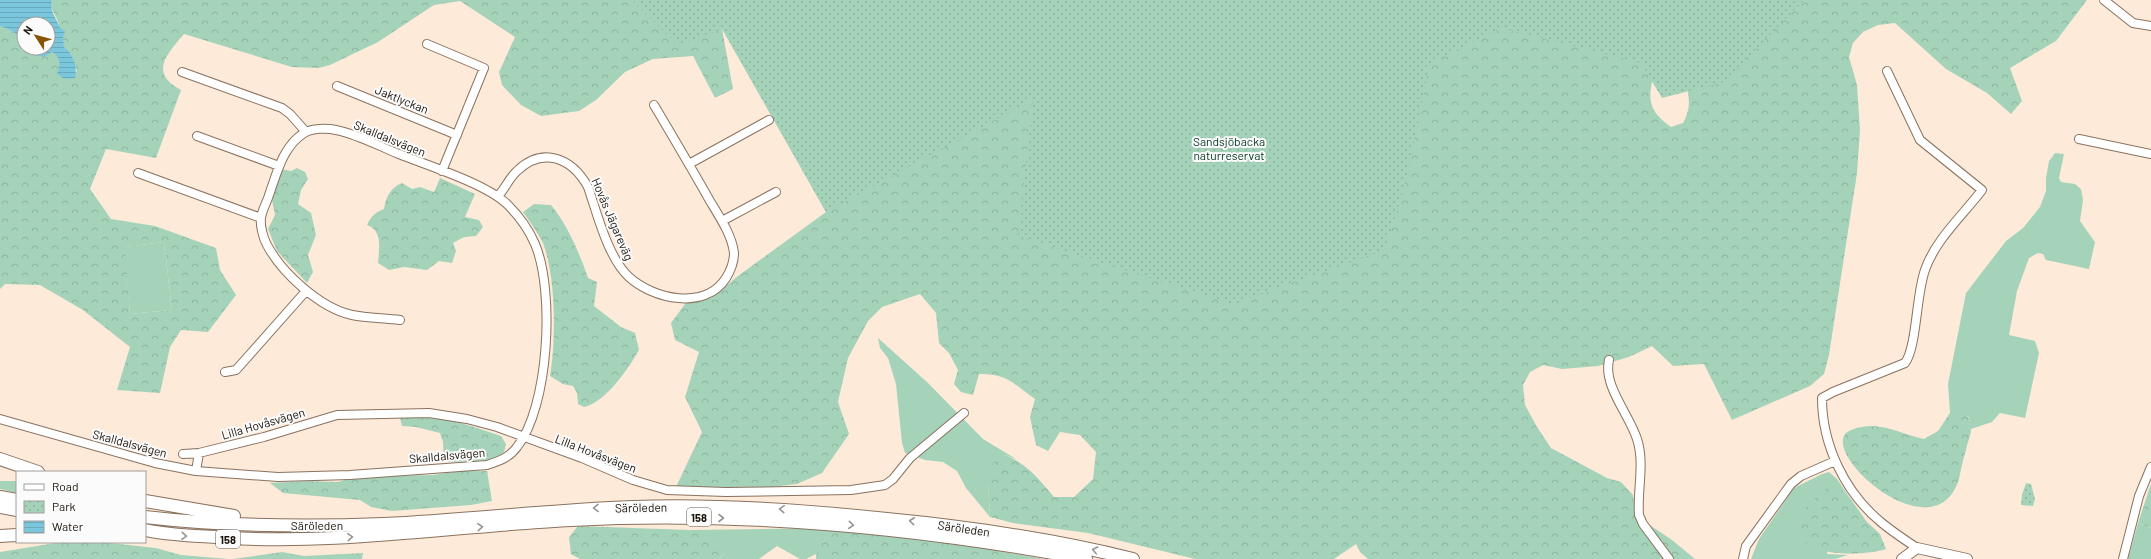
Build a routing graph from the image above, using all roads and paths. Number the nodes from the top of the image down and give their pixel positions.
1 (2104, 0) edge
2 (2151, 26) edge
3 (427, 44) dead end
4 (1887, 71) dead end
5 (182, 72) dead end
6 (337, 86) dead end
7 (654, 104) dead end
8 (769, 120) dead end
9 (306, 132) junction
10 (457, 135) junction
11 (197, 136) dead end
12 (2079, 139) dead end
13 (2151, 154) edge
14 (689, 164) junction
15 (279, 166) junction
16 (442, 171) junction
17 (138, 173) dead end
18 (776, 192) dead end
19 (498, 196) junction
20 (261, 218) junction
21 (722, 221) junction
22 (306, 291) junction
23 (400, 320) dead end
24 (1609, 360) dead end
25 (225, 372) dead end
26 (964, 413) dead end
27 (0, 419) edge
28 (524, 438) junction
29 (199, 453) junction
30 (183, 454) dead end
31 (0, 459) edge
32 (1835, 461) junction
33 (2151, 467) edge
34 (35, 471) edge
35 (196, 471) junction
36 (0, 497) edge
37 (16, 500) edge
38 (146, 501) edge
39 (0, 507) edge
40 (16, 510) edge
41 (146, 517) edge
42 (252, 523) junction
43 (146, 530) edge
44 (16, 535) edge
45 (146, 535) edge
46 (167, 535) junction
47 (0, 536) edge
48 (1917, 548) junction
49 (1086, 559) edge
50 (1133, 559) edge
51 (1669, 559) edge
52 (1743, 559) edge
53 (1902, 559) edge
54 (1916, 559) edge
55 (1968, 559) edge
56 (2123, 559) edge

1 - 2 street
3 - 10 street
4 - 32 street
5 - 9 street
6 - 10 street, Jaktlyckan
7 - 14 street, Hovås Jägareväg
8 - 14 street
9 - 15 street
9 - 16 street, Skalldalsvägen
10 - 16 street
11 - 15 street
12 - 13 street
14 - 21 street, Hovås Jägareväg
15 - 20 street
16 - 19 street, Skalldalsvägen
17 - 20 street
18 - 21 street
19 - 21 street, Hovås Jägareväg
19 - 28 street, Skalldalsvägen
20 - 22 street
22 - 23 street
22 - 25 street
24 - 51 street
26 - 28 street, Lilla Hovåsvägen
27 - 35 street, Skalldalsvägen
28 - 29 street, Lilla Hovåsvägen
28 - 35 street, Skalldalsvägen
29 - 30 street, Lilla Hovåsvägen
29 - 35 street
31 - 34 main road
32 - 48 street
32 - 52 street
33 - 56 street
36 - 37 main road
38 - 42 main road, 158
39 - 40 main road
41 - 42 main road, Säröleden / 158
50 -> 42 main road, Säröleden / 158
43 - 46 main road, Säröleden / 158
44 - 47 main road
45 - 46 main road, 158
46 -> 49 main road, Säröleden / 158
48 - 53 street
48 - 54 street
48 - 55 street

